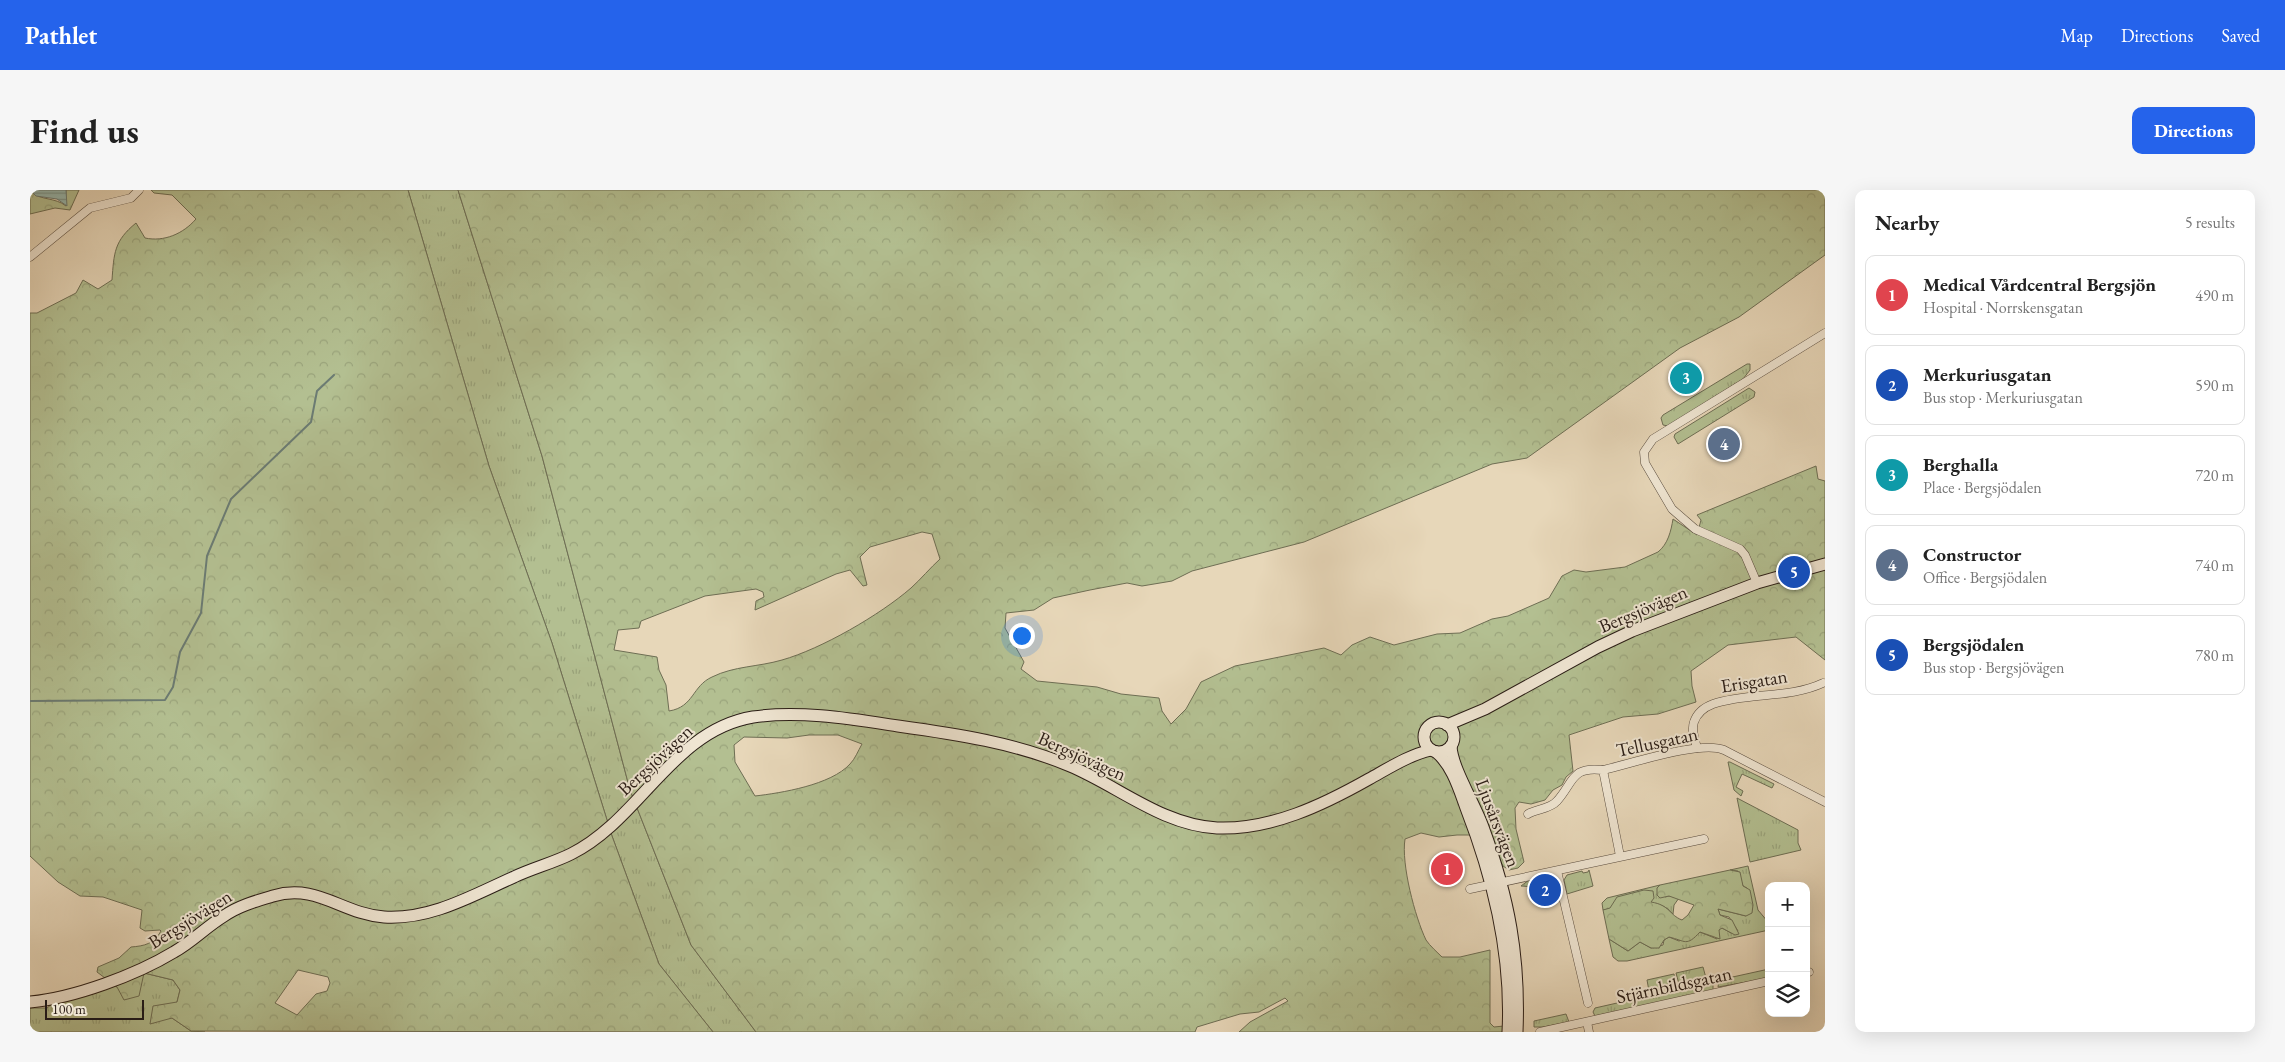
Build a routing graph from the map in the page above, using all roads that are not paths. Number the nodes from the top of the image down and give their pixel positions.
1 (139, 190) edge
2 (30, 257) edge
3 (1825, 334) edge
4 (1825, 564) edge
5 (1757, 583) junction
6 (1823, 683) dead end
7 (1485, 709) junction
8 (1447, 725) junction
9 (1424, 736) junction
10 (1452, 742) junction
11 (1697, 748) junction
12 (1434, 751) junction
13 (1386, 770) junction
14 (1603, 770) junction
15 (1825, 802) edge
16 (1528, 814) dead end
17 (1704, 839) dead end
18 (1620, 856) junction
19 (1558, 871) junction
20 (1497, 883) junction
21 (1470, 889) dead end
22 (1765, 982) edge
23 (30, 1002) edge
24 (1588, 1003) dead end
25 (1587, 1022) junction
26 (1515, 1031) edge
27 (1540, 1032) edge
28 (1589, 1032) edge

1 - 2 street
3 - 5 street
4 - 5 main road, Bergsjövägen
5 - 7 main road, Bergsjövägen
6 - 11 street, Erisgatan
7 - 8 main road, Bergsjövägen
7 - 10 main road, Bergsjövägen
8 - 9 main road, Bergsjövägen
8 - 10 main road
9 - 12 main road
9 - 13 main road, Bergsjövägen
10 - 12 main road, Bergsjövägen
10 - 20 main road, Ljusårsvägen
11 - 14 street, Tellusgatan
11 - 15 street, Tellusgatan
12 - 13 main road, Bergsjövägen
12 - 20 main road, Ljusårsvägen
13 - 23 main road, Bergsjövägen
14 - 16 street, Tellusgatan
14 - 18 street
17 - 18 street
18 - 19 street
19 - 20 street
19 - 24 street
20 - 21 street
20 - 26 main road, Ljusårsvägen
22 - 25 street, Stjärnbildsgatan
25 - 27 street, Stjärnbildsgatan
25 - 28 street

